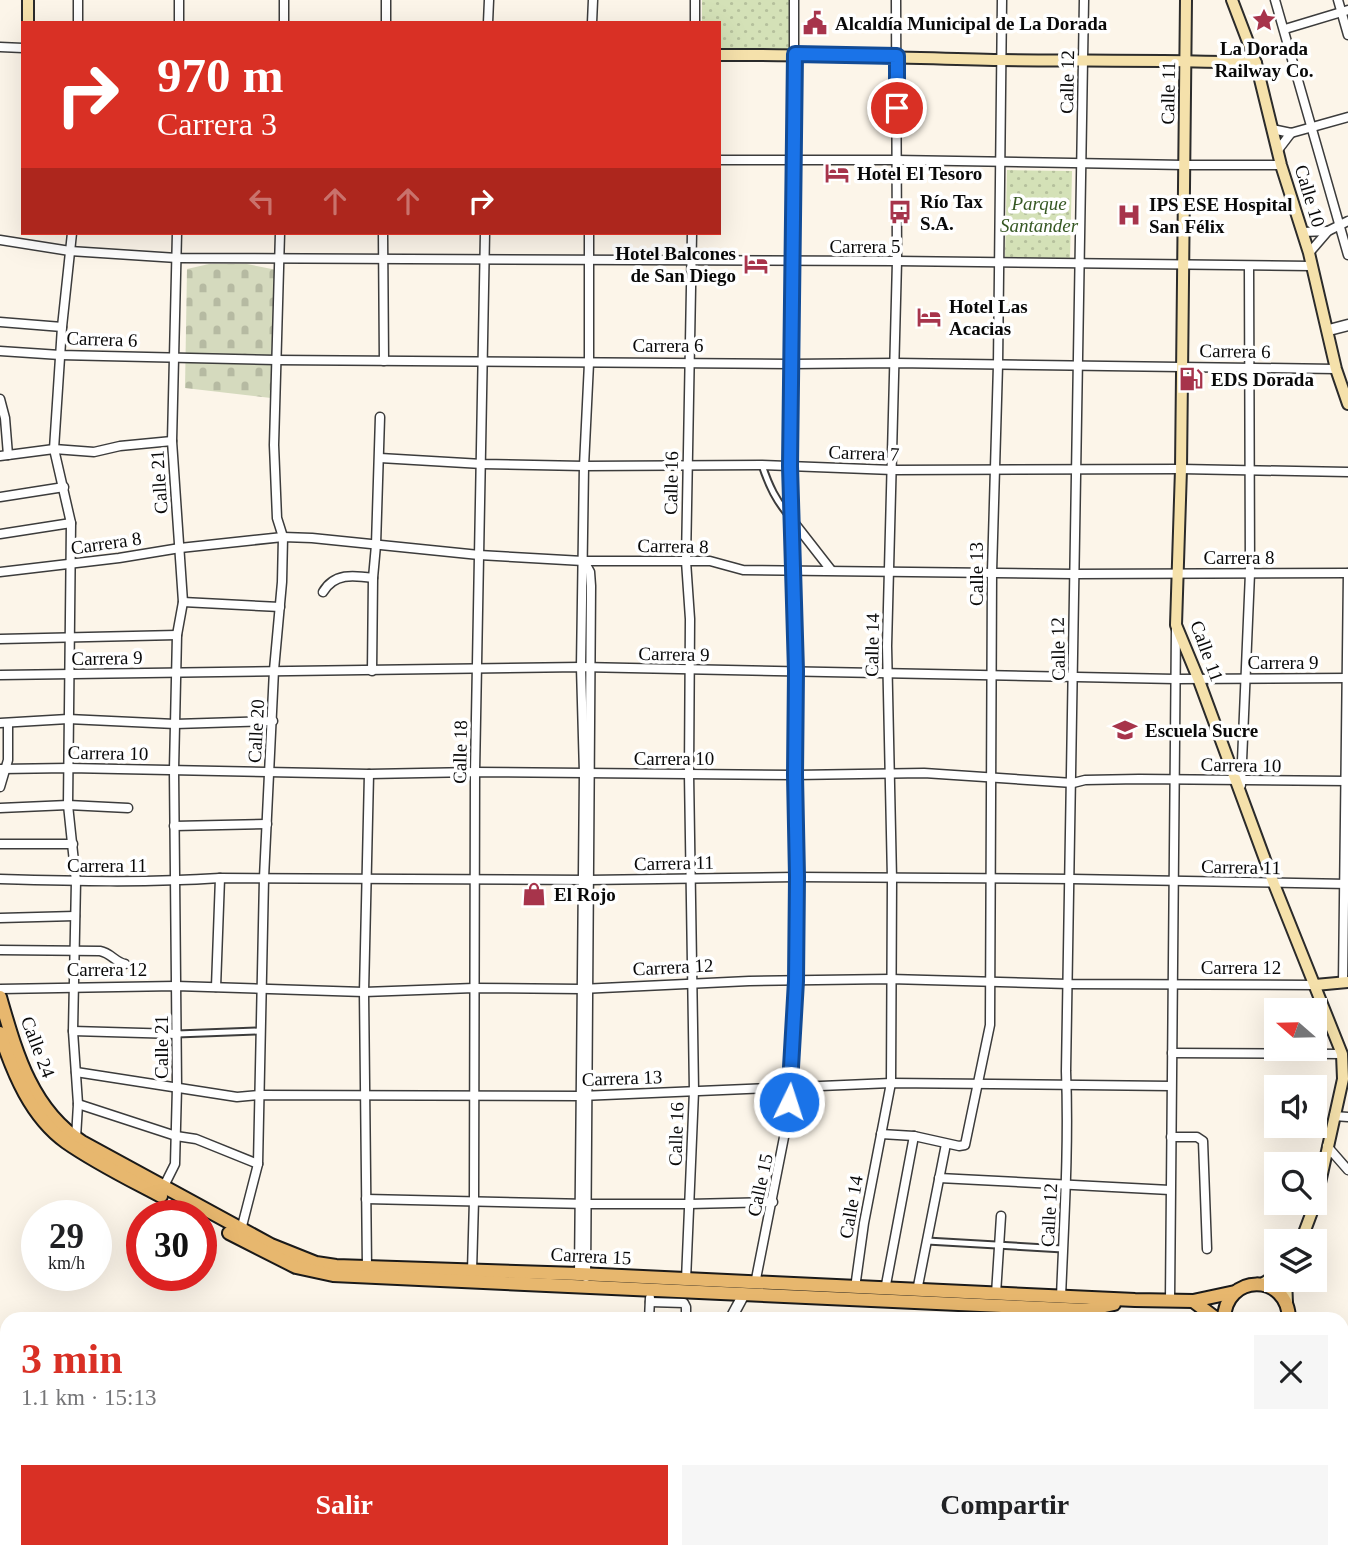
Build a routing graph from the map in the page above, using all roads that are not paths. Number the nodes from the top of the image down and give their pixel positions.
1 (28, 0) edge
2 (78, 0) edge
3 (179, 0) edge
4 (284, 0) edge
5 (386, 0) edge
6 (489, 0) edge
7 (593, 0) edge
8 (695, 0) edge
9 (794, 0) edge
10 (896, 0) edge
11 (1002, 0) edge
12 (1084, 0) edge
13 (1186, 0) edge
14 (1232, 0) edge
15 (1275, 0) edge
16 (1338, 0) edge
17 (1345, 11) edge
18 (27, 21) edge
19 (78, 21) edge
20 (179, 21) edge
21 (284, 21) edge
22 (386, 21) edge
23 (488, 21) edge
24 (592, 21) edge
25 (695, 21) edge
26 (1285, 29) junction
27 (1348, 35) edge
28 (0, 47) edge
29 (21, 48) edge
30 (795, 54) junction
31 (721, 55) edge
32 (897, 56) junction
33 (1002, 60) junction
34 (1083, 60) junction
35 (1186, 61) junction
36 (1256, 63) junction
37 (1348, 117) edge
38 (1312, 127) junction
39 (1272, 129) junction
40 (1291, 133) junction
41 (1278, 150) junction
42 (721, 160) edge
43 (794, 160) junction
44 (896, 160) junction
45 (1001, 162) junction
46 (1082, 163) junction
47 (1184, 165) junction
48 (1281, 165) junction
49 (1344, 222) edge
50 (1328, 231) junction
51 (1303, 232) junction
52 (72, 235) edge
53 (177, 235) edge
54 (280, 235) edge
55 (383, 235) edge
56 (485, 235) edge
57 (589, 235) edge
58 (692, 235) edge
59 (0, 240) edge
60 (70, 251) junction
61 (1309, 253) junction
62 (1348, 255) edge
63 (177, 258) junction
64 (279, 258) junction
65 (383, 259) junction
66 (484, 259) junction
67 (589, 260) junction
68 (692, 261) junction
69 (897, 261) junction
70 (792, 262) junction
71 (999, 263) junction
72 (1080, 264) junction
73 (1183, 266) junction
74 (1249, 267) junction
75 (1311, 267) junction
76 (0, 322) edge
77 (62, 327) junction
78 (1348, 328) edge
79 (1329, 333) junction
80 (0, 351) edge
81 (60, 355) junction
82 (174, 358) junction
83 (276, 360) junction
84 (384, 361) junction
85 (481, 361) junction
86 (688, 362) junction
87 (589, 363) junction
88 (894, 363) junction
89 (790, 364) junction
90 (998, 365) junction
91 (1078, 366) junction
92 (1182, 368) junction
93 (1251, 369) junction
94 (1336, 369) junction
95 (0, 399) edge
96 (1348, 404) edge
97 (380, 416) dead end
98 (172, 441) junction
99 (54, 449) junction
100 (4, 456) edge
101 (380, 458) junction
102 (482, 464) junction
103 (762, 465) junction
104 (584, 466) junction
105 (687, 466) junction
106 (790, 466) junction
107 (1077, 469) junction
108 (1181, 469) junction
109 (892, 470) junction
110 (994, 470) junction
111 (1249, 471) junction
112 (1348, 472) edge
113 (64, 487) junction
114 (0, 497) edge
115 (790, 518) junction
116 (71, 523) junction
117 (0, 534) edge
118 (283, 537) junction
119 (376, 545) junction
120 (180, 548) junction
121 (479, 555) junction
122 (583, 561) junction
123 (686, 561) junction
124 (70, 564) junction
125 (794, 570) junction
126 (831, 570) junction
127 (890, 571) junction
128 (0, 572) edge
129 (992, 572) junction
130 (1178, 573) junction
131 (1250, 573) junction
132 (1348, 573) edge
133 (1073, 574) junction
134 (373, 578) junction
135 (323, 592) dead end
136 (183, 601) junction
137 (280, 607) junction
138 (1176, 625) junction
139 (177, 635) junction
140 (70, 638) junction
141 (0, 639) edge
142 (477, 668) junction
143 (584, 668) junction
144 (274, 670) junction
145 (372, 670) junction
146 (690, 671) junction
147 (796, 671) junction
148 (177, 672) junction
149 (887, 673) junction
150 (70, 674) junction
151 (0, 675) edge
152 (992, 675) junction
153 (1075, 677) junction
154 (1246, 677) junction
155 (1198, 678) junction
156 (1347, 678) edge
157 (1175, 679) junction
158 (68, 719) junction
159 (272, 721) junction
160 (4, 723) edge
161 (175, 724) junction
162 (69, 768) junction
163 (3, 769) edge
164 (174, 770) junction
165 (270, 772) junction
166 (475, 772) junction
167 (587, 773) junction
168 (369, 774) junction
169 (689, 774) junction
170 (795, 775) junction
171 (888, 775) junction
172 (990, 779) junction
173 (1175, 779) junction
174 (1238, 780) junction
175 (1346, 781) edge
176 (1073, 783) junction
177 (0, 787) edge
178 (68, 805) junction
179 (0, 808) edge
180 (128, 808) dead end
181 (267, 824) junction
182 (174, 826) junction
183 (0, 844) edge
184 (73, 844) junction
185 (797, 877) junction
186 (220, 878) junction
187 (264, 878) junction
188 (366, 878) junction
189 (989, 878) junction
190 (0, 879) edge
191 (691, 879) junction
192 (892, 879) junction
193 (1072, 879) junction
194 (475, 880) junction
195 (586, 880) junction
196 (76, 881) junction
197 (174, 881) junction
198 (1173, 882) junction
199 (1274, 884) junction
200 (1345, 884) edge
201 (75, 916) junction
202 (0, 918) edge
203 (0, 950) edge
204 (75, 951) junction
205 (125, 964) dead end
206 (890, 979) junction
207 (992, 980) junction
208 (796, 981) junction
209 (1345, 982) edge
210 (692, 984) junction
211 (1068, 984) junction
212 (1172, 984) junction
213 (1315, 985) junction
214 (75, 986) junction
215 (176, 986) junction
216 (216, 987) junction
217 (474, 988) junction
218 (0, 989) edge
219 (585, 989) junction
220 (261, 990) junction
221 (364, 992) junction
222 (0, 997) edge
223 (74, 1031) junction
224 (259, 1031) junction
225 (0, 1033) edge
226 (177, 1034) junction
227 (1172, 1053) junction
228 (1342, 1054) junction
229 (76, 1072) junction
230 (1346, 1079) edge
231 (891, 1083) junction
232 (977, 1083) junction
233 (1066, 1085) junction
234 (1171, 1086) junction
235 (177, 1087) junction
236 (791, 1087) junction
237 (694, 1091) junction
238 (260, 1095) junction
239 (366, 1095) junction
240 (475, 1096) junction
241 (585, 1096) junction
242 (78, 1104) junction
243 (1334, 1116) junction
244 (1348, 1117) edge
245 (881, 1134) junction
246 (176, 1136) junction
247 (914, 1136) junction
248 (1171, 1137) junction
249 (71, 1140) junction
250 (946, 1144) junction
251 (1327, 1146) junction
252 (258, 1164) junction
253 (1348, 1171) edge
254 (939, 1178) junction
255 (1066, 1186) junction
256 (163, 1188) junction
257 (1170, 1190) junction
258 (366, 1199) junction
259 (172, 1200) edge
260 (474, 1200) junction
261 (773, 1202) junction
262 (584, 1204) junction
263 (689, 1205) junction
264 (1001, 1216) dead end
265 (217, 1226) edge
266 (1306, 1229) edge
267 (241, 1230) junction
268 (926, 1241) junction
269 (999, 1247) junction
270 (1063, 1249) junction
271 (1207, 1249) dead end
272 (367, 1268) junction
273 (472, 1271) junction
274 (583, 1280) junction
275 (686, 1280) junction
276 (755, 1284) junction
277 (1262, 1284) joint
278 (855, 1288) junction
279 (885, 1290) junction
280 (917, 1291) junction
281 (1235, 1292) junction
282 (1287, 1292) edge
283 (744, 1294) junction
284 (996, 1294) junction
285 (650, 1296) junction
286 (1060, 1297) junction
287 (1135, 1300) junction
288 (1170, 1300) junction
289 (1193, 1301) junction
290 (1287, 1304) junction
291 (649, 1312) edge
292 (686, 1312) edge
293 (734, 1312) edge
294 (1207, 1312) edge
295 (1225, 1312) edge
296 (1288, 1312) edge

1 - 18 main road
2 - 19 street
3 - 20 street
4 - 21 street
5 - 22 street
6 - 23 street
7 - 24 street
8 - 25 street
9 - 30 street, Calle 15
10 - 32 street, Calle 14
11 - 33 street, Calle 13
12 - 34 street, Calle 12
13 - 35 main road, Calle 11
14 - 36 main road, Calle 10
15 - 26 street, Calle 10
16 - 17 street
17 - 26 street
17 - 27 street
26 - 38 street, Calle 10
28 - 29 street
30 - 31 main road
30 - 32 main road
30 - 43 street, Calle 15
32 - 33 main road
32 - 44 street, Calle 14
33 - 34 main road
33 - 45 street, Calle 13
34 - 35 main road
34 - 46 street, Calle 12
35 - 36 main road
35 - 47 main road, Calle 11
36 - 39 main road, Calle 10
37 - 38 street
38 - 40 street
38 - 49 street, Calle 10
39 - 40 street
39 - 41 main road, Calle 10
40 - 41 street
41 - 48 main road, Calle 10
42 - 43 street
43 - 44 street
43 - 70 street, Calle 15
44 - 45 street
44 - 69 street, Calle 14
45 - 46 street
45 - 71 street, Calle 13
46 - 47 street
46 - 72 street, Calle 12
47 - 48 street
47 - 73 main road, Calle 11
48 - 51 main road, Calle 10
49 - 50 street
49 - 62 street, Calle 10
50 - 51 street
50 - 61 street
51 - 61 main road, Calle 10
52 - 60 street
53 - 63 street, Calle 21
54 - 64 street, Calle 20
55 - 65 street
56 - 66 street, Calle 18
57 - 67 street
58 - 68 street, Calle 16
59 - 60 street, Carrera 5
60 - 63 street, Carrera 5
60 - 77 street
61 - 75 main road, Calle 10
63 - 64 street, Carrera 5
63 - 82 street, Calle 21
64 - 65 street, Carrera 5
64 - 83 street, Calle 20
65 - 66 street, Carrera 5
65 - 84 street
66 - 67 street, Carrera 5
66 - 85 street, Calle 18
67 - 68 street, Carrera 5
67 - 87 street
68 - 70 street, Carrera 5
68 - 86 street, Calle 16
69 - 70 street, Carrera 5
69 - 71 street, Carrera 5
69 - 88 street, Calle 14
70 - 89 street, Calle 15
71 - 72 street, Carrera 5
71 - 90 street, Calle 13
72 - 73 street, Carrera 5
72 - 91 street, Calle 12
73 - 74 street, Carrera 5
73 - 92 main road, Calle 11
74 - 75 street, Carrera 5
74 - 93 street
75 - 79 main road, Calle 10
76 - 77 street
77 - 81 street
78 - 79 street
79 - 94 main road, Calle 10
80 - 81 street, Carrera 6
81 - 82 street, Carrera 6
81 - 99 street
82 - 83 street, Carrera 6
82 - 98 street, Calle 21
83 - 84 street, Carrera 6
83 - 118 street, Calle 20
84 - 85 street, Carrera 6
85 - 87 street, Carrera 6
85 - 102 street, Calle 18
86 - 87 street, Carrera 6
86 - 89 street, Carrera 6
86 - 105 street, Calle 16
87 - 104 street
88 - 89 street, Carrera 6
88 - 90 street, Carrera 6
88 - 109 street, Calle 14
89 - 106 street, Calle 15
90 - 91 street, Carrera 6
90 - 110 street, Calle 13
91 - 92 street, Carrera 6
91 - 107 street, Calle 12
92 - 93 street, Carrera 6
92 - 108 main road, Calle 11
93 - 94 street, Carrera 6
93 - 111 street
94 - 96 main road, Calle 10
95 - 100 street
97 - 101 street
98 - 99 street
98 - 120 street, Calle 21
99 - 100 street
99 - 113 street
101 - 102 street, Carrera 7
101 - 119 street
102 - 104 street, Carrera 7
102 - 121 street, Calle 18
103 - 105 street, Carrera 7
103 - 106 street, Carrera 7
103 - 115 street
104 - 105 street, Carrera 7
104 - 122 street
105 - 123 street, Calle 16
106 - 109 street, Carrera 7
106 - 115 street, Calle 15
107 - 108 street, Carrera 7
107 - 110 street, Carrera 7
107 - 133 street, Calle 12
108 - 111 street, Carrera 7
108 - 130 main road, Calle 11
109 - 110 street, Carrera 7
109 - 127 street, Calle 14
110 - 129 street, Calle 13
111 - 112 street, Carrera 7
111 - 131 street
113 - 114 street
113 - 116 street
115 - 125 street, Calle 15
115 - 126 street
116 - 117 street
116 - 124 street
118 - 119 street, Carrera 8
118 - 120 street, Carrera 8
118 - 137 street, Calle 20
119 - 121 street, Carrera 8
119 - 134 street
120 - 124 street, Carrera 8
120 - 136 street, Calle 21
121 - 122 street, Carrera 8
121 - 142 street, Calle 18
122 - 123 street, Carrera 8
122 - 143 street
123 - 125 street, Carrera 8
123 - 146 street, Calle 16
124 - 128 street, Carrera 8
124 - 140 street
125 - 126 street, Carrera 8
125 - 147 street, Calle 15
126 - 127 street, Carrera 8
127 - 129 street, Carrera 8
127 - 149 street, Calle 14
129 - 133 street, Carrera 8
129 - 152 street, Calle 13
130 - 131 street, Carrera 8
130 - 133 street, Carrera 8
130 - 138 main road, Calle 11
131 - 132 street, Carrera 8
131 - 154 street
132 - 156 street
133 - 153 street, Calle 12
134 - 135 street
134 - 145 street
136 - 137 street
136 - 139 street, Calle 21
137 - 144 street, Calle 20
138 - 155 main road, Calle 11
138 - 157 street
139 - 140 street
139 - 148 street, Calle 21
140 - 141 street
140 - 150 street
142 - 143 street, Carrera 9
142 - 145 street, Carrera 9
142 - 166 street, Calle 18
143 - 146 street, Carrera 9
143 - 167 street
144 - 145 street, Carrera 9
144 - 148 street, Carrera 9
144 - 159 street, Calle 20
146 - 147 street, Carrera 9
146 - 169 street, Calle 16
147 - 149 street, Carrera 9
147 - 170 street, Calle 15
148 - 150 street, Carrera 9
148 - 161 street, Calle 21
149 - 152 street, Carrera 9
149 - 171 street, Calle 14
150 - 151 street, Carrera 9
150 - 158 street
152 - 153 street, Carrera 9
152 - 172 street, Calle 13
153 - 157 street, Carrera 9
153 - 176 street, Calle 12
154 - 155 street, Carrera 9
154 - 156 street, Carrera 9
154 - 174 street
155 - 157 street, Carrera 9
155 - 174 main road, Calle 11
156 - 175 street
157 - 173 street
158 - 160 street
158 - 161 street
158 - 162 street
159 - 161 street
159 - 165 street, Calle 20
160 - 163 street
161 - 164 street, Calle 21
162 - 163 street, Carrera 10
162 - 164 street, Carrera 10
162 - 178 street
163 - 177 street
164 - 165 street, Carrera 10
164 - 182 street, Calle 21
165 - 168 street, Carrera 10
165 - 181 street, Calle 20
166 - 167 street, Carrera 10
166 - 168 street, Carrera 10
166 - 194 street, Calle 18
167 - 169 street, Carrera 10
167 - 195 street
168 - 188 street
169 - 170 street, Carrera 10
169 - 191 street, Calle 16
170 - 171 street, Carrera 10
170 - 185 street, Calle 15
171 - 172 street, Carrera 10
171 - 192 street, Calle 14
172 - 176 street, Carrera 10
172 - 189 street, Calle 13
173 - 174 street, Carrera 10
173 - 176 street, Carrera 10
173 - 198 street
174 - 175 street, Carrera 10
174 - 199 main road, Calle 11
175 - 200 street
176 - 193 street, Calle 12
178 - 179 street
178 - 180 street
178 - 184 street
181 - 182 street
181 - 187 street, Calle 20
182 - 197 street, Calle 21
183 - 184 street
184 - 196 street
185 - 191 street, Carrera 11
185 - 192 street, Carrera 11
185 - 208 street, Calle 15
186 - 187 street, Carrera 11
186 - 197 street, Carrera 11
186 - 216 street
187 - 188 street, Carrera 11
187 - 220 street, Calle 20
188 - 194 street, Carrera 11
188 - 221 street
189 - 192 street, Carrera 11
189 - 193 street, Carrera 11
189 - 207 street, Calle 13
190 - 196 street, Carrera 11
191 - 195 street, Carrera 11
191 - 210 street, Calle 16
192 - 206 street, Calle 14
193 - 198 street, Carrera 11
193 - 211 street, Calle 12
194 - 195 street, Carrera 11
194 - 217 street, Calle 18
195 - 219 street
196 - 197 street, Carrera 11
196 - 201 street
197 - 215 street, Calle 21
198 - 199 street, Carrera 11
198 - 212 street
199 - 200 street, Carrera 11
199 - 213 main road, Calle 11
200 - 209 street
201 - 202 street
201 - 204 street
203 - 204 street
204 - 205 street
204 - 214 street
206 - 207 street, Carrera 12
206 - 208 street, Carrera 12
206 - 231 street, Calle 14
207 - 211 street, Carrera 12
207 - 232 street, Calle 13
208 - 210 street, Carrera 12
208 - 236 street, Calle 15
209 - 213 main road, Carrera 12
210 - 219 street, Carrera 12
210 - 237 street, Calle 16
211 - 212 street, Carrera 12
211 - 233 street, Calle 12
212 - 213 street, Carrera 12
212 - 227 street
213 - 228 main road, Calle 11
214 - 215 street, Carrera 12
214 - 218 street, Carrera 12
214 - 223 street
215 - 216 street, Carrera 12
215 - 226 street, Calle 21
216 - 220 street, Carrera 12
217 - 219 street, Carrera 12
217 - 221 street, Carrera 12
217 - 240 street, Calle 18
219 - 241 street
220 - 221 street, Carrera 12
220 - 224 street, Calle 20
221 - 239 street
222 - 249 main road, Calle 24
223 - 226 street
223 - 229 street
224 - 226 street
224 - 238 street, Calle 20
225 - 249 main road, Calle 24
226 - 235 street, Calle 21
227 - 228 street
227 - 234 street
228 - 230 main road, Calle 11
229 - 235 street, Carrera 13
229 - 242 street
230 - 243 main road, Calle 11
231 - 232 street, Carrera 13
231 - 236 street, Carrera 13
231 - 245 street, Calle 14
232 - 233 street, Carrera 13
232 - 250 street, Calle 13
233 - 234 street, Carrera 13
233 - 255 street, Calle 12
234 - 248 street
235 - 238 street, Carrera 13
235 - 246 street, Calle 21
236 - 237 street, Carrera 13
236 - 261 street, Calle 15
237 - 241 street, Carrera 13
237 - 263 street, Calle 16
238 - 239 street, Carrera 13
238 - 252 street, Calle 20
239 - 240 street, Carrera 13
239 - 258 street
240 - 241 street, Carrera 13
240 - 260 street, Calle 18
241 - 262 street
242 - 246 street
242 - 249 street
243 - 244 street
243 - 251 main road, Calle 11
245 - 247 street
245 - 278 street, Calle 14
246 - 252 street
246 - 256 street, Calle 21
247 - 250 street
247 - 279 street
248 - 257 street
248 - 271 street
249 - 256 main road, Carrera 15
249 - 259 main road, Carrera 15
250 - 254 street
251 - 253 street
251 - 266 main road, Calle 11
252 - 267 street, Calle 20
254 - 255 street
254 - 268 street
255 - 257 street
255 - 270 street, Calle 12
256 - 267 main road, Carrera 15
257 - 288 street
258 - 260 street
258 - 272 street
260 - 262 street
260 - 273 street, Calle 18
261 - 263 street
261 - 276 street, Calle 15
262 - 263 street
262 - 274 street
263 - 275 street, Calle 16
264 - 269 street
265 - 274 main road, Carrera 15
267 - 272 main road, Carrera 15
268 - 269 street
268 - 280 street
269 - 270 street
269 - 284 street
270 - 286 street, Calle 12
272 - 273 main road, Carrera 15
273 - 274 main road, Carrera 15
274 - 275 main road, Carrera 15
274 - 285 main road, Carrera 15
275 - 276 main road, Carrera 15
276 - 278 main road, Carrera 15
277 - 281 main road, Carrera 15
277 - 290 main road
278 - 279 main road, Carrera 15
279 - 280 main road, Carrera 15
280 - 284 main road, Carrera 15
281 - 289 main road, Carrera 15
281 - 295 main road
282 - 290 main road
283 - 285 main road, Carrera 15
283 - 287 main road, Carrera 15
283 - 293 street
284 - 286 main road, Carrera 15
285 - 291 street
285 - 292 street
286 - 287 main road, Carrera 15
287 - 288 main road, Carrera 15
288 - 289 main road, Carrera 15
289 - 294 main road
290 - 296 main road

